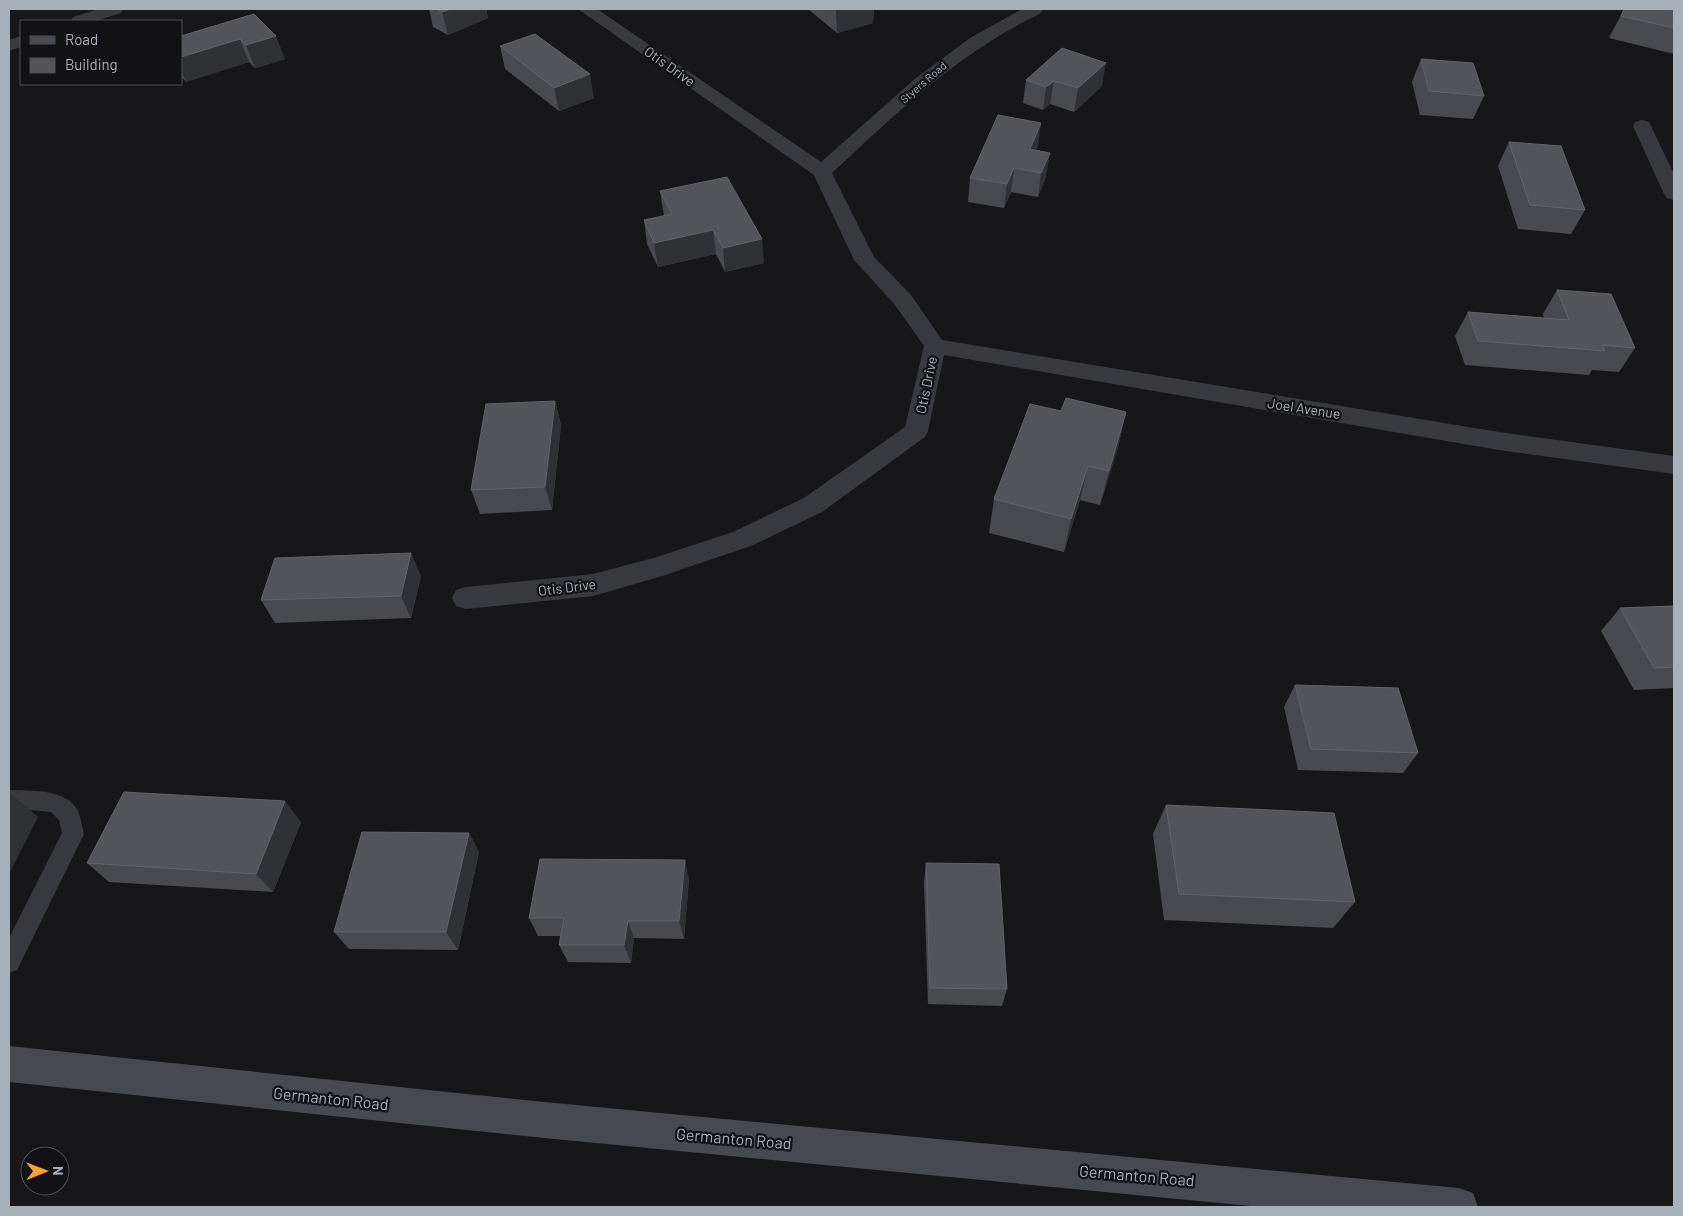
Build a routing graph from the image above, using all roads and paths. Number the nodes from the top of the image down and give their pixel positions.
1 (115, 9) edge
2 (586, 9) edge
3 (1035, 9) edge
4 (82, 20) edge
5 (1642, 126) dead end
6 (822, 172) junction
7 (1674, 194) edge
8 (935, 346) junction
9 (1674, 464) edge
10 (466, 598) dead end
11 (9, 799) edge
12 (9, 962) edge
13 (9, 1064) edge
14 (1459, 1207) edge

1 - 4 street
2 - 6 street, Otis Drive
3 - 6 street, Styers Road
5 - 7 street
6 - 8 street, Otis Drive
8 - 9 street, Joel Avenue
8 - 10 street, Otis Drive
11 - 12 lane
13 - 14 main road, Germanton Road

